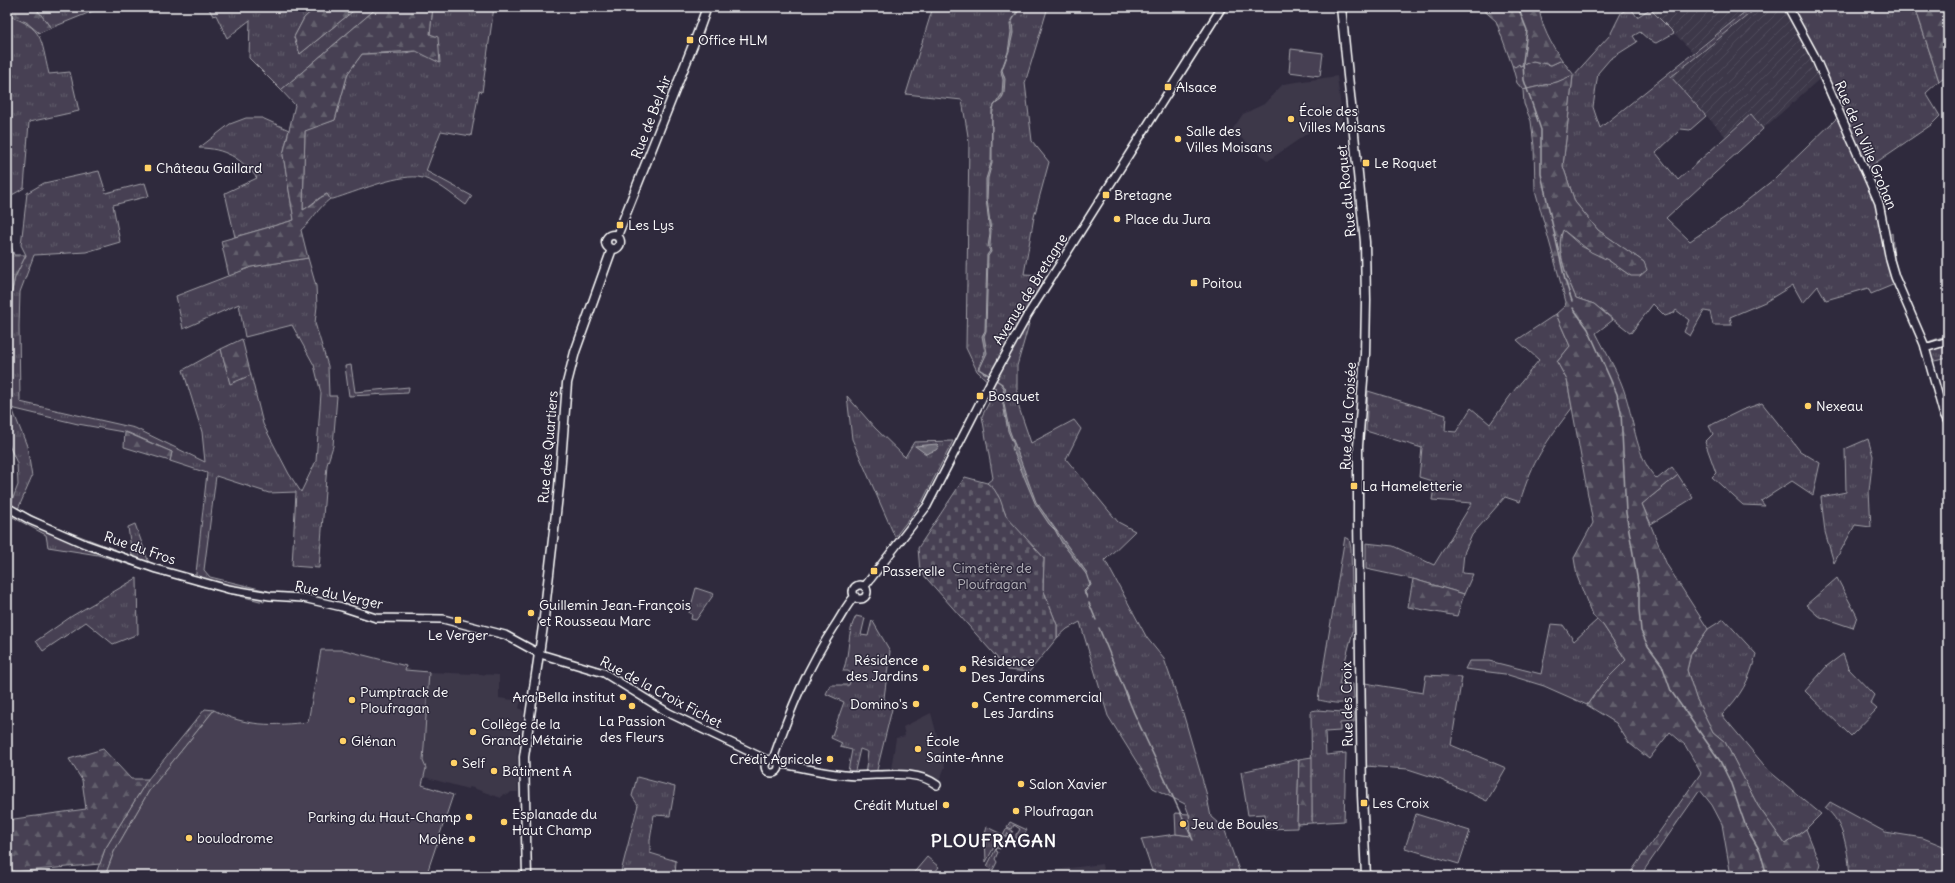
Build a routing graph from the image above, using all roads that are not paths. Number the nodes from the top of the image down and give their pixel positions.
1 (707, 7) edge
2 (1222, 7) edge
3 (1341, 7) edge
4 (1788, 7) edge
5 (617, 236) joint
6 (1366, 301) joint
7 (1948, 341) edge
8 (1924, 346) junction
9 (1948, 422) edge
10 (7, 506) edge
11 (1358, 532) joint
12 (270, 596) joint
13 (540, 654) junction
14 (773, 761) junction
15 (937, 785) dead end
16 (527, 876) edge
17 (1366, 876) edge

1 - 5 main road, Rue de Bel Air
2 - 14 street, Avenue de Bretagne
3 - 6 main road, Rue du Roquet
4 - 8 street, Rue de la Ville Grohan
5 - 13 main road, Rue des Quartiers
6 - 11 main road, Rue de la Croisée
7 - 8 street
8 - 9 street, Rue de la Ville Grohan
10 - 12 street, Rue du Fros
11 - 17 main road, Rue des Croix
12 - 13 street, Rue du Verger
13 - 14 street, Rue de la Croix Fichet
13 - 16 main road, Rue des Quartiers
14 - 15 street, Rue de la Croix Fichet

